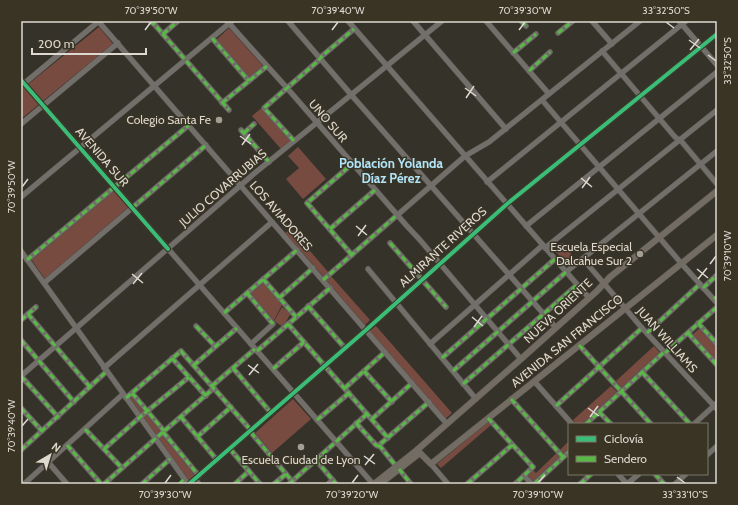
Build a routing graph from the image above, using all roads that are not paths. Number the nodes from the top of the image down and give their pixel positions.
1 (98, 21) edge
2 (150, 21) edge
3 (178, 21) edge
4 (288, 21) edge
5 (348, 21) edge
6 (413, 21) edge
7 (442, 21) edge
8 (486, 21) edge
9 (521, 21) edge
10 (573, 21) edge
11 (592, 21) edge
12 (640, 21) edge
13 (229, 22) edge
14 (682, 22) edge
15 (526, 26) dead end
16 (354, 29) junction
17 (558, 33) dead end
18 (163, 34) junction
19 (536, 34) dead end
20 (717, 34) edge
21 (425, 35) junction
22 (212, 38) junction
23 (118, 43) junction
24 (612, 44) junction
25 (701, 47) junction
26 (602, 51) junction
27 (550, 52) dead end
28 (514, 53) junction
29 (320, 59) junction
30 (185, 60) junction
31 (717, 65) edge
32 (267, 66) junction
33 (386, 66) junction
34 (529, 71) junction
35 (717, 72) edge
36 (621, 73) junction
37 (249, 81) junction
38 (22, 83) edge
39 (155, 85) junction
40 (287, 88) junction
41 (549, 94) junction
42 (351, 95) junction
43 (640, 96) junction
44 (542, 100) junction
45 (222, 103) junction
46 (44, 105) junction
47 (229, 110) dead end
48 (717, 110) edge
49 (660, 118) junction
50 (561, 122) junction
51 (317, 123) junction
52 (21, 124) edge
53 (254, 124) dead end
54 (189, 125) junction
55 (506, 129) junction
56 (679, 140) junction
57 (294, 141) junction
58 (206, 144) junction
59 (580, 144) junction
60 (80, 147) junction
61 (717, 151) edge
62 (465, 156) junction
63 (269, 162) junction
64 (352, 164) junction
65 (700, 164) junction
66 (599, 167) junction
67 (487, 182) junction
68 (717, 184) edge
69 (241, 185) junction
70 (431, 186) junction
71 (115, 187) junction
72 (618, 189) junction
73 (375, 190) junction
74 (717, 191) edge
75 (21, 197) edge
76 (507, 204) junction
77 (132, 208) junction
78 (639, 214) junction
79 (397, 216) junction
80 (272, 222) junction
81 (526, 226) junction
82 (330, 229) junction
83 (473, 234) junction
84 (717, 235) edge
85 (659, 237) junction
86 (390, 243) dead end
87 (544, 247) junction
88 (168, 249) junction
89 (297, 250) junction
90 (21, 251) edge
91 (352, 255) junction
92 (555, 259) junction
93 (583, 259) junction
94 (28, 260) junction
95 (440, 263) junction
96 (681, 263) junction
97 (313, 268) junction
98 (368, 269) dead end
99 (566, 272) junction
100 (510, 275) junction
101 (717, 275) edge
102 (263, 279) junction
103 (323, 280) junction
104 (422, 280) junction
105 (44, 283) junction
106 (604, 283) junction
107 (577, 284) junction
108 (200, 285) junction
109 (702, 286) junction
110 (330, 288) junction
111 (522, 288) junction
112 (247, 293) junction
113 (279, 298) junction
114 (589, 298) junction
115 (716, 299) edge
116 (533, 301) junction
117 (396, 303) junction
118 (476, 305) junction
119 (308, 306) junction
120 (36, 307) dead end
121 (446, 307) dead end
122 (717, 307) edge
123 (625, 308) junction
124 (224, 313) junction
125 (28, 314) junction
126 (544, 314) junction
127 (296, 317) junction
128 (487, 318) junction
129 (21, 320) edge
130 (698, 323) junction
131 (288, 324) junction
132 (196, 326) dead end
133 (76, 328) junction
134 (237, 328) junction
135 (556, 328) junction
136 (642, 328) junction
137 (366, 330) junction
138 (498, 332) junction
139 (647, 333) junction
140 (688, 333) junction
141 (21, 340) edge
142 (304, 342) junction
143 (251, 344) junction
144 (430, 344) junction
145 (509, 344) junction
146 (717, 344) edge
147 (578, 345) junction
148 (55, 346) junction
149 (215, 346) junction
150 (345, 348) junction
151 (256, 350) junction
152 (385, 352) junction
153 (665, 352) junction
154 (172, 358) junction
155 (442, 358) junction
156 (521, 359) junction
157 (39, 361) junction
158 (194, 365) junction
159 (717, 365) edge
160 (325, 366) junction
161 (233, 368) junction
162 (599, 368) junction
163 (273, 369) junction
164 (106, 370) junction
165 (364, 371) junction
166 (453, 371) junction
167 (200, 372) junction
168 (642, 372) junction
169 (21, 376) edge
170 (190, 378) junction
171 (534, 381) junction
172 (412, 384) junction
173 (463, 384) junction
174 (90, 387) junction
175 (213, 387) junction
176 (345, 388) junction
177 (621, 392) junction
178 (132, 393) junction
179 (294, 393) junction
180 (349, 393) junction
181 (125, 396) junction
182 (206, 396) junction
183 (476, 399) junction
184 (511, 399) junction
185 (74, 402) junction
186 (392, 402) junction
187 (429, 402) junction
188 (556, 406) junction
189 (716, 406) edge
190 (21, 408) edge
191 (231, 408) junction
192 (148, 411) junction
193 (599, 412) junction
194 (271, 413) junction
195 (367, 414) junction
196 (58, 416) junction
197 (140, 417) junction
198 (181, 417) junction
199 (488, 418) junction
200 (372, 419) junction
201 (317, 420) junction
202 (571, 423) edge
203 (587, 423) edge
204 (610, 423) edge
205 (650, 423) edge
206 (689, 423) edge
207 (695, 423) edge
208 (356, 424) junction
209 (447, 424) junction
210 (85, 429) junction
211 (42, 431) junction
212 (250, 431) junction
213 (163, 432) junction
214 (197, 437) junction
215 (388, 438) junction
216 (155, 439) junction
217 (21, 440) edge
218 (336, 442) junction
219 (67, 445) junction
220 (512, 445) junction
221 (26, 446) junction
222 (378, 446) junction
223 (717, 446) edge
224 (104, 449) junction
225 (230, 449) junction
226 (21, 450) edge
227 (419, 452) junction
228 (568, 453) edge
229 (708, 454) edge
230 (563, 457) junction
231 (170, 459) junction
232 (217, 460) junction
233 (316, 460) junction
234 (48, 462) junction
235 (431, 464) junction
236 (122, 468) junction
237 (398, 468) junction
238 (249, 471) junction
239 (286, 474) junction
240 (590, 475) edge
241 (619, 475) edge
242 (637, 475) edge
243 (656, 475) edge
244 (685, 475) edge
245 (524, 476) junction
246 (197, 477) junction
247 (184, 479) junction
248 (334, 482) edge
249 (290, 483) edge
250 (24, 484) edge
251 (66, 484) edge
252 (103, 484) edge
253 (142, 484) edge
254 (179, 484) edge
255 (188, 484) edge
256 (199, 484) edge
257 (234, 484) edge
258 (260, 484) edge
259 (274, 484) edge
260 (328, 484) edge
261 (373, 484) edge
262 (381, 484) edge
263 (411, 484) edge
264 (448, 484) edge
265 (467, 484) edge
266 (515, 484) edge
267 (533, 484) edge
268 (580, 484) edge
269 (627, 484) edge
270 (664, 484) edge
271 (675, 484) edge

1 - 23 street, LOS AVIADORES
1 - 38 street
2 - 18 street
3 - 18 street
4 - 29 street
5 - 16 street
6 - 21 street
7 - 21 street, JULIO COVARRUBIAS
8 - 28 street
9 - 15 street
10 - 17 street
11 - 24 street
12 - 24 street
13 - 22 street
13 - 32 street, UNO SUR
14 - 25 street
14 - 36 street
16 - 29 street
16 - 33 street
18 - 30 street
19 - 28 street
20 - 25 street, ALMIRANTE RIVEROS
21 - 33 street, JULIO COVARRUBIAS
21 - 55 street
22 - 30 street
22 - 37 street
23 - 39 street, LOS AVIADORES
23 - 46 street
24 - 26 street
25 - 31 street
25 - 43 street, ALMIRANTE RIVEROS
26 - 36 street
26 - 41 street
27 - 34 street
28 - 34 street
29 - 40 street
29 - 42 street
30 - 39 street
30 - 45 street
32 - 37 street
32 - 40 street, UNO SUR
33 - 42 street, JULIO COVARRUBIAS
33 - 62 street
34 - 41 street
35 - 49 street
36 - 43 street
36 - 50 street
37 - 45 street
38 - 46 street, AVENIDA SUR
39 - 54 street, LOS AVIADORES
39 - 60 street
40 - 51 street, UNO SUR
40 - 57 street
41 - 44 street
42 - 51 street, JULIO COVARRUBIAS
42 - 70 street
43 - 49 street
43 - 59 street, ALMIRANTE RIVEROS
44 - 50 street
44 - 55 street
45 - 47 street
46 - 52 street
46 - 60 street, AVENIDA SUR
48 - 56 street
49 - 56 street
49 - 66 street
50 - 59 street
50 - 67 street
51 - 57 street, JULIO COVARRUBIAS
51 - 64 street, UNO SUR
53 - 63 street
54 - 58 street, LOS AVIADORES
54 - 71 street
55 - 62 street
56 - 65 street
56 - 72 street
57 - 63 street, JULIO COVARRUBIAS
58 - 69 street, LOS AVIADORES
58 - 77 street
59 - 66 street
59 - 76 street, ALMIRANTE RIVEROS
60 - 71 street, AVENIDA SUR
60 - 75 street
61 - 65 street
62 - 67 street
62 - 70 street
63 - 69 street, JULIO COVARRUBIAS
64 - 73 street, UNO SUR
64 - 82 street
65 - 68 street
65 - 78 street
66 - 72 street
66 - 81 street
67 - 76 street
69 - 80 street, LOS AVIADORES
69 - 88 street, JULIO COVARRUBIAS
70 - 79 street
70 - 83 street
71 - 77 street, AVENIDA SUR
71 - 94 street
72 - 78 street
72 - 87 street
73 - 79 street, UNO SUR
73 - 82 street
74 - 85 main road, NUEVA ORIENTE
76 - 81 street
76 - 83 street, ALMIRANTE RIVEROS
77 - 88 street, AVENIDA SUR
77 - 105 street
78 - 85 street
78 - 93 street
79 - 91 street
79 - 95 street, UNO SUR
80 - 89 street, LOS AVIADORES
80 - 108 street
81 - 87 street
82 - 91 street
83 - 95 street, ALMIRANTE RIVEROS
83 - 100 street
84 - 96 main road, AVENIDA SAN FRANCISCO
85 - 96 street
85 - 106 main road, NUEVA ORIENTE
86 - 104 street
87 - 92 street
87 - 100 street
88 - 108 street, AVENIDA SUR
88 - 133 street, JULIO COVARRUBIAS
89 - 97 street, LOS AVIADORES
89 - 102 street
90 - 94 street
91 - 103 street
92 - 99 street
92 - 111 street
93 - 99 street
93 - 106 street, JUAN WILLIAMS
94 - 105 street
95 - 104 street, ALMIRANTE RIVEROS
95 - 118 street, UNO SUR
96 - 109 street
96 - 123 main road, AVENIDA SAN FRANCISCO
97 - 103 street, LOS AVIADORES
97 - 113 street
98 - 117 street
99 - 107 street
99 - 116 street
100 - 111 street
100 - 118 street
101 - 109 street
102 - 112 street
102 - 113 street
103 - 110 street, LOS AVIADORES
104 - 117 street, ALMIRANTE RIVEROS
104 - 121 street
105 - 133 street
106 - 114 main road, NUEVA ORIENTE
106 - 123 street, JUAN WILLIAMS
107 - 114 street
107 - 126 street
108 - 124 street, AVENIDA SUR
108 - 164 street
109 - 115 street
109 - 139 street
110 - 119 street
110 - 137 street, LOS AVIADORES
111 - 116 street
111 - 128 street
112 - 124 street
112 - 143 street
113 - 127 street
114 - 135 main road, NUEVA ORIENTE
116 - 126 street
116 - 138 street
117 - 137 street, ALMIRANTE RIVEROS
117 - 144 street
118 - 128 street, UNO SUR
118 - 144 street
119 - 127 street
119 - 150 street
120 - 125 street
122 - 130 street
123 - 136 street, JUAN WILLIAMS
123 - 147 main road, AVENIDA SAN FRANCISCO
124 - 134 street, AVENIDA SUR
125 - 129 street
125 - 148 street
126 - 135 street
126 - 145 street
127 - 131 street
128 - 138 street, UNO SUR
128 - 155 street
130 - 140 street
130 - 146 street
131 - 142 street
131 - 151 street
132 - 149 street
133 - 148 street, JULIO COVARRUBIAS
133 - 164 street
134 - 143 street, AVENIDA SUR
134 - 149 street
135 - 156 main road, NUEVA ORIENTE
136 - 139 street, JUAN WILLIAMS
136 - 162 street
137 - 150 street, ALMIRANTE RIVEROS
137 - 152 street, LOS AVIADORES
138 - 145 street, UNO SUR
138 - 166 street
139 - 153 street, JUAN WILLIAMS
140 - 153 street
140 - 159 street
141 - 157 street
142 - 160 street
142 - 163 street
143 - 151 street, AVENIDA SUR
144 - 155 street
145 - 156 street, UNO SUR
145 - 173 street
147 - 162 street
147 - 171 main road, AVENIDA SAN FRANCISCO
148 - 157 street, JULIO COVARRUBIAS
148 - 174 street
149 - 158 street
150 - 160 street, ALMIRANTE RIVEROS
151 - 161 street
151 - 163 street, AVENIDA SUR
152 - 165 street
152 - 172 street, LOS AVIADORES
153 - 168 street
153 - 189 street, JUAN WILLIAMS
154 - 158 street
154 - 170 street
154 - 178 street
155 - 166 street
156 - 183 main road, NUEVA ORIENTE
157 - 169 street, JULIO COVARRUBIAS
157 - 185 street
158 - 167 street
160 - 176 street
160 - 179 street, ALMIRANTE RIVEROS
161 - 175 street
161 - 194 street
162 - 177 street
162 - 188 street
163 - 179 street, AVENIDA SUR
164 - 174 street
164 - 181 street
165 - 176 street
165 - 186 street
166 - 173 street
167 - 170 street
167 - 175 street
168 - 177 street
168 - 206 street
169 - 196 street
170 - 182 street
170 - 192 street
171 - 184 main road, AVENIDA SAN FRANCISCO
171 - 188 street
172 - 186 street
172 - 187 street, LOS AVIADORES
173 - 183 street
174 - 185 street
175 - 182 street
175 - 191 street
176 - 180 street
177 - 193 street
177 - 205 street
178 - 181 street
178 - 192 street
179 - 194 street, ALMIRANTE RIVEROS
179 - 201 street, AVENIDA SUR
180 - 195 street
180 - 201 street
181 - 197 street
181 - 210 street
182 - 198 street
183 - 209 main road, NUEVA ORIENTE
184 - 199 main road, AVENIDA SAN FRANCISCO
184 - 230 street
185 - 196 street
186 - 200 street
187 - 209 street, LOS AVIADORES
187 - 215 street
188 - 202 street
189 - 207 street
190 - 211 street
191 - 212 street
191 - 214 street
192 - 197 street
192 - 213 street
193 - 203 street
193 - 204 street
194 - 212 street, ALMIRANTE RIVEROS
195 - 200 street
195 - 208 street
196 - 211 street
197 - 216 street
197 - 224 street
198 - 213 street
198 - 214 street
199 - 220 street
199 - 235 main road, AVENIDA SAN FRANCISCO
200 - 215 street
201 - 218 street, AVENIDA SUR
208 - 218 street
208 - 222 street
209 - 227 main road, NUEVA ORIENTE
210 - 219 street
210 - 224 street
211 - 221 street
212 - 225 street, ALMIRANTE RIVEROS
212 - 239 street
213 - 216 street
213 - 246 street
214 - 232 street
215 - 222 street
216 - 231 street
216 - 236 street
217 - 221 street
218 - 233 street
218 - 261 street, AVENIDA SUR
219 - 234 street
219 - 252 street
220 - 245 street
220 - 265 street
221 - 226 street
222 - 237 street
223 - 229 street
224 - 236 street
225 - 232 street, ALMIRANTE RIVEROS
225 - 238 street
227 - 235 main road
227 - 237 main road
228 - 230 street
230 - 267 street
231 - 247 street
231 - 253 street
232 - 246 street, ALMIRANTE RIVEROS
233 - 248 street
233 - 249 street
234 - 250 street
234 - 251 street
235 - 264 street
236 - 252 street
237 - 261 main road
237 - 262 main road
237 - 263 street
238 - 257 street
238 - 258 street
239 - 249 street
239 - 259 street
240 - 268 street
241 - 269 street
242 - 269 street
243 - 270 street
244 - 271 street
245 - 266 street
245 - 267 street
246 - 255 street, ALMIRANTE RIVEROS
246 - 256 street
247 - 254 street
247 - 255 street
248 - 260 street

